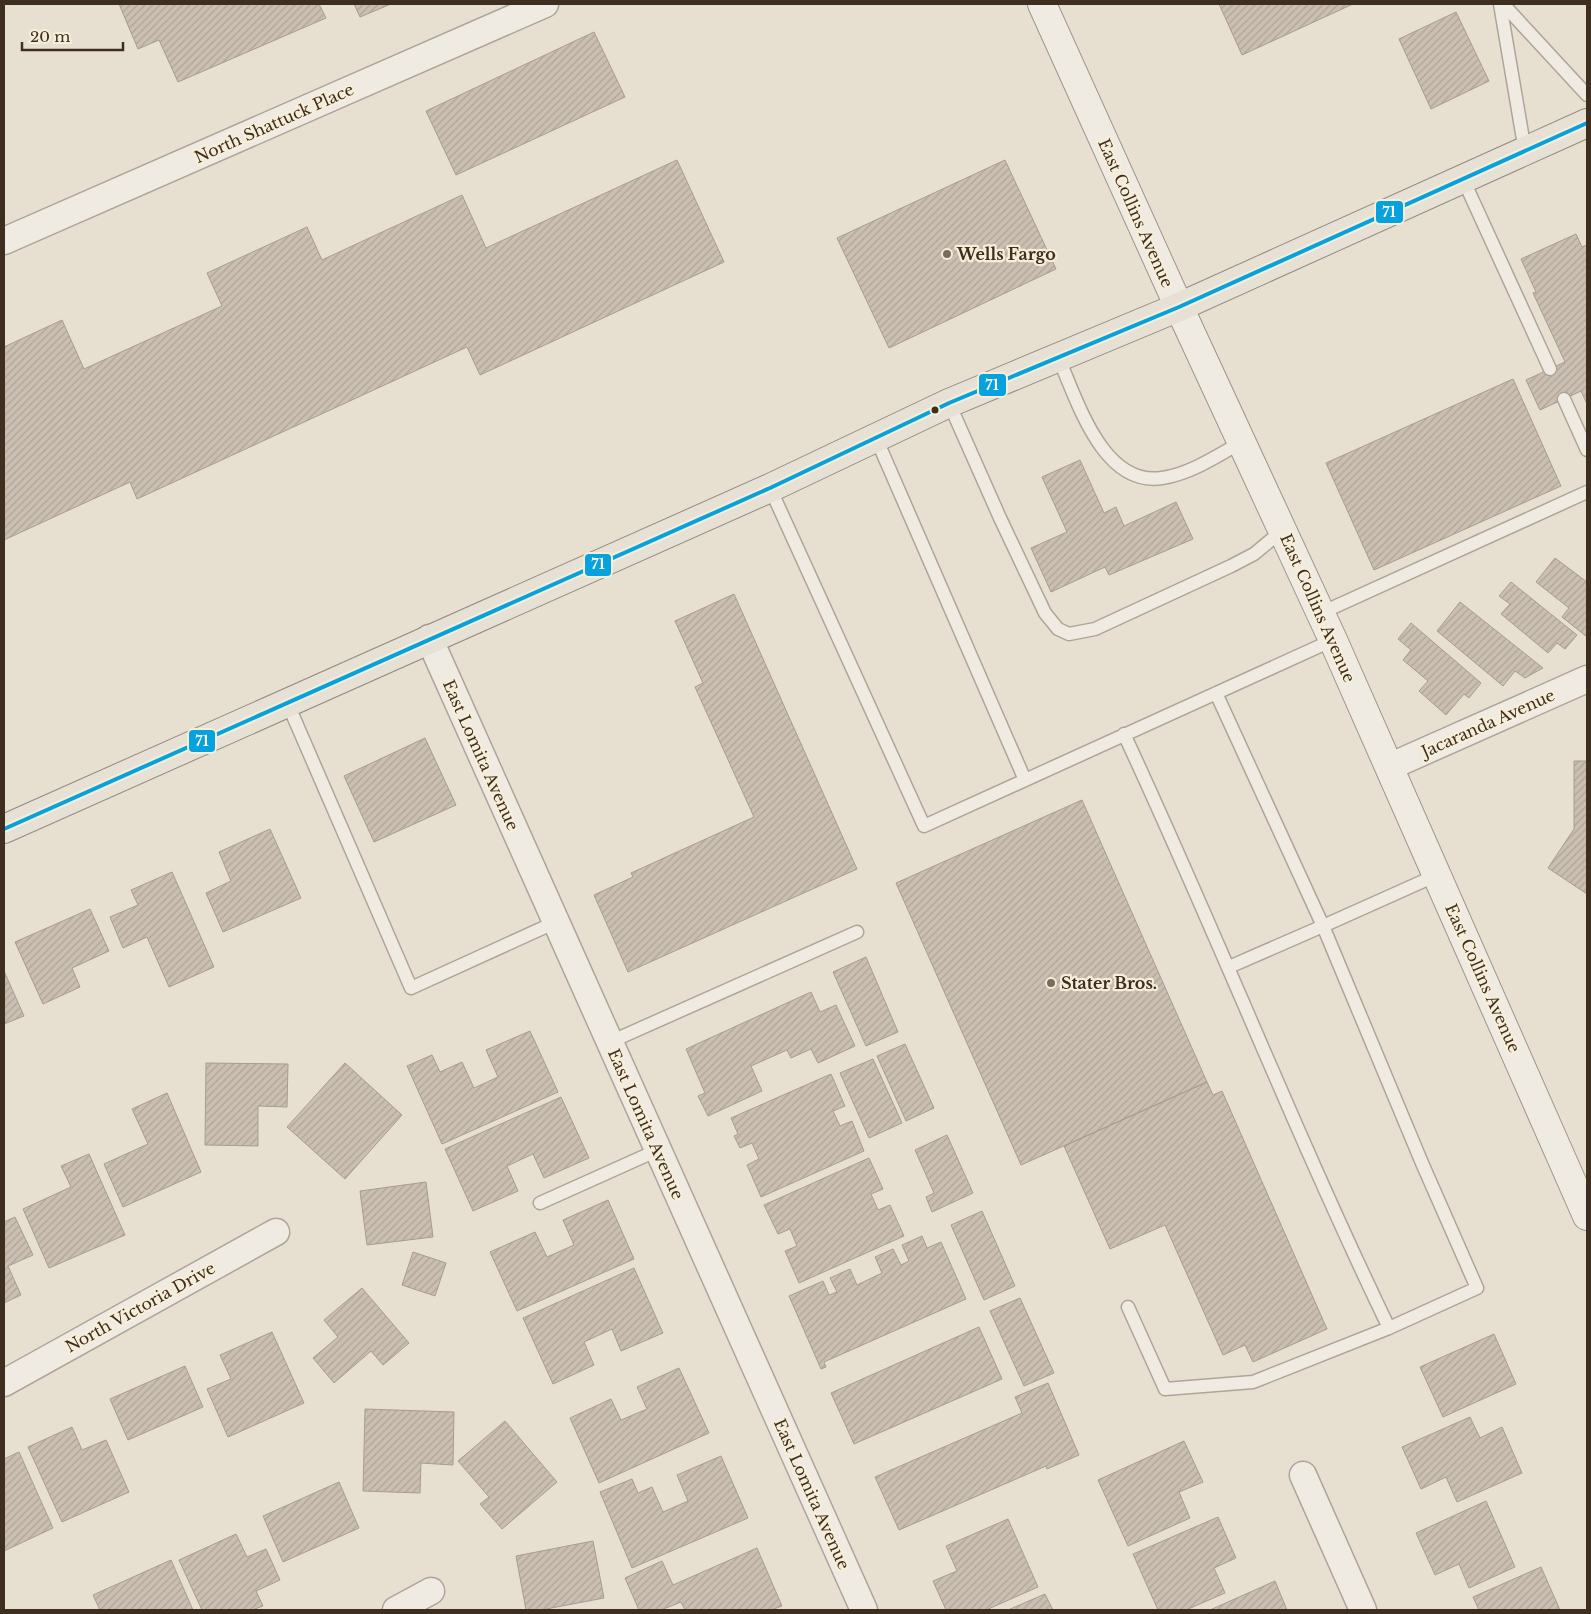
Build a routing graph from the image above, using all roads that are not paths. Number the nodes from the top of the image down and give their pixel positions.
1 (545, 4) edge
2 (1042, 4) edge
3 (1500, 4) edge
4 (1504, 4) edge
5 (1587, 95) edge
6 (1587, 123) edge
7 (1525, 151) junction
8 (1463, 179) junction
9 (4, 242) edge
10 (1179, 307) junction
11 (1058, 357) junction
12 (1550, 369) dead end
13 (1564, 399) dead end
14 (949, 403) junction
15 (876, 438) junction
16 (1242, 442) junction
17 (1587, 450) edge
18 (770, 488) junction
19 (1587, 492) edge
20 (1283, 530) junction
21 (1321, 613) junction
22 (429, 638) junction
23 (1333, 640) junction
24 (1587, 679) edge
25 (1216, 693) junction
26 (287, 702) junction
27 (1124, 734) junction
28 (1389, 767) junction
29 (1025, 780) junction
30 (4, 829) edge
31 (1437, 875) junction
32 (556, 922) junction
33 (1324, 926) junction
34 (858, 932) dead end
35 (1229, 967) junction
36 (610, 1042) junction
37 (658, 1150) junction
38 (540, 1203) dead end
39 (1587, 1216) edge
40 (276, 1232) dead end
41 (1128, 1307) dead end
42 (1389, 1328) junction
43 (4, 1383) edge
44 (1303, 1475) dead end
45 (431, 1591) dead end
46 (396, 1610) edge
47 (864, 1610) edge
48 (1363, 1610) edge

1 - 9 street, North Shattuck Place
2 - 10 street, East Collins Avenue
3 - 7 lane
4 - 5 lane
6 - 7 main road
7 - 8 main road
8 - 10 main road
8 - 12 lane
10 - 11 main road
10 - 16 street, East Collins Avenue
11 - 14 main road
11 - 16 lane
13 - 17 lane
14 - 15 main road
14 - 20 lane
15 - 18 main road
15 - 29 lane
16 - 20 street, East Collins Avenue
18 - 22 main road
18 - 29 lane
19 - 21 lane
20 - 21 street, East Collins Avenue
21 - 23 street, East Collins Avenue
22 - 26 main road
22 - 32 street, East Lomita Avenue
23 - 25 lane
23 - 28 street, East Collins Avenue
24 - 28 street, Jacaranda Avenue
25 - 27 lane
25 - 33 lane
26 - 30 main road
26 - 32 lane
27 - 29 lane
27 - 35 lane
28 - 31 street, East Collins Avenue
31 - 33 lane
31 - 39 street, East Collins Avenue
32 - 36 street, East Lomita Avenue
33 - 35 lane
33 - 42 lane
34 - 36 lane
35 - 42 lane
36 - 37 street, East Lomita Avenue
37 - 38 lane
37 - 47 street, East Lomita Avenue
40 - 43 street, North Victoria Drive
41 - 42 lane
44 - 48 street
45 - 46 street

